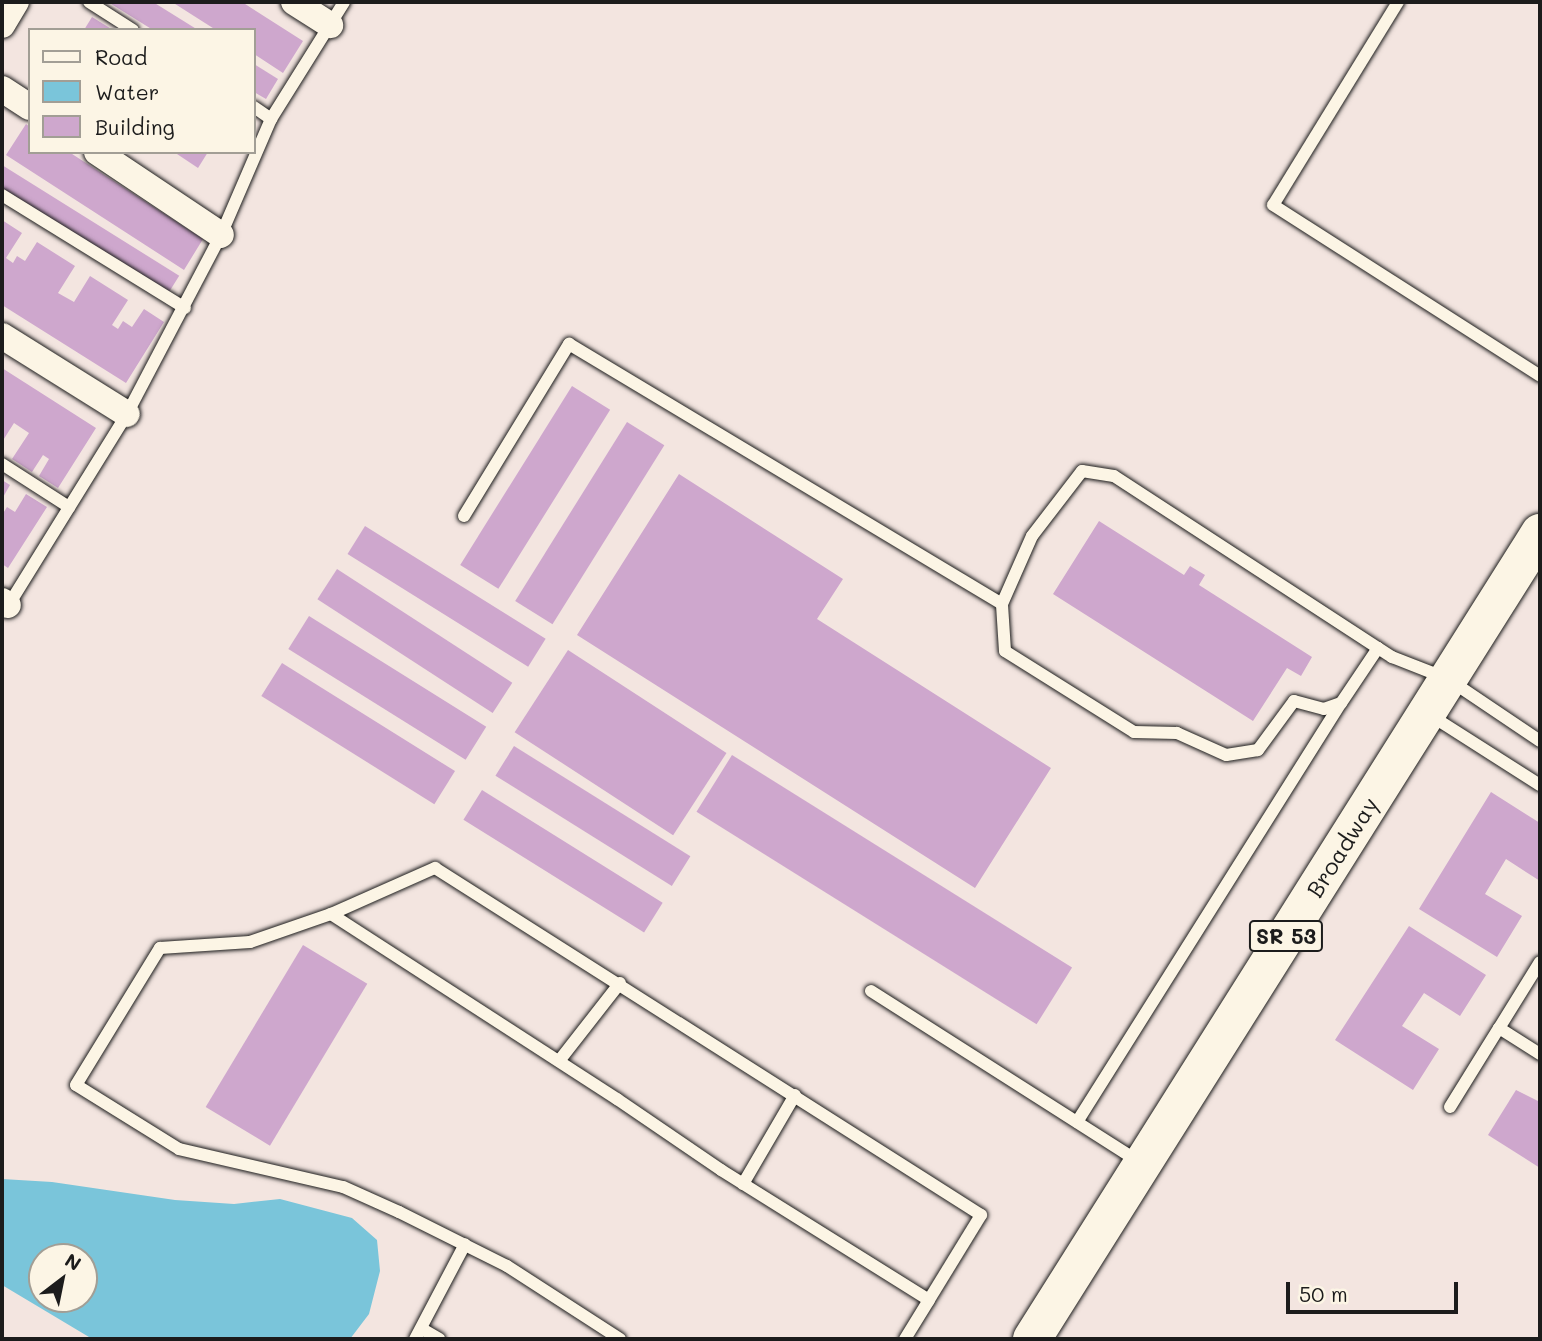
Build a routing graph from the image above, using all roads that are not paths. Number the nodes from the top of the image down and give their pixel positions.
1 (16, 2) edge
2 (89, 2) edge
3 (294, 2) edge
4 (344, 2) edge
5 (1398, 2) edge
6 (2, 24) edge
7 (330, 24) junction
8 (130, 28) edge
9 (2, 89) edge
10 (28, 106) edge
11 (256, 108) edge
12 (271, 118) junction
13 (256, 153) edge
14 (100, 154) edge
15 (256, 154) edge
16 (2, 195) edge
17 (221, 235) junction
18 (185, 308) junction
19 (2, 336) edge
20 (1540, 376) edge
21 (127, 414) junction
22 (2, 464) edge
23 (69, 507) junction
24 (464, 516) dead end
25 (1540, 533) edge
26 (1002, 604) junction
27 (4, 607) edge
28 (1378, 648) junction
29 (1448, 679) junction
30 (1341, 703) junction
31 (1427, 713) junction
32 (1540, 741) edge
33 (1540, 785) edge
34 (331, 914) junction
35 (1540, 962) edge
36 (620, 983) junction
37 (871, 991) dead end
38 (1499, 1027) junction
39 (1540, 1054) edge
40 (559, 1061) junction
41 (795, 1095) junction
42 (1450, 1107) dead end
43 (1077, 1122) junction
44 (1142, 1164) junction
45 (743, 1184) junction
46 (465, 1244) junction
47 (929, 1300) junction
48 (419, 1334) edge
49 (439, 1339) edge
50 (620, 1339) edge
51 (905, 1339) edge
52 (1032, 1339) edge

1 - 6 street
2 - 8 lane
3 - 7 street
4 - 7 lane
5 - 20 lane
7 - 12 lane
9 - 10 street
11 - 12 lane
12 - 13 lane
14 - 17 street
15 - 17 lane
16 - 18 lane
17 - 18 lane
18 - 21 lane
19 - 21 street
21 - 23 lane
22 - 23 lane
23 - 27 lane
24 - 26 lane
25 - 29 main road, Broadway / SR 53
26 - 28 lane
26 - 30 lane
28 - 29 lane
28 - 30 lane
29 - 31 main road, Broadway / SR 53
29 - 32 lane
30 - 43 lane
31 - 33 lane
31 - 44 main road, Broadway / SR 53
34 - 36 lane
34 - 40 lane
34 - 46 lane
35 - 38 lane
36 - 40 lane
36 - 41 lane
37 - 43 lane
38 - 39 lane
38 - 42 lane
40 - 45 lane
41 - 45 lane
41 - 47 lane
43 - 44 lane
44 - 52 main road, Broadway / SR 53
45 - 47 lane
46 - 48 lane
46 - 50 lane
47 - 51 lane
48 - 49 lane

